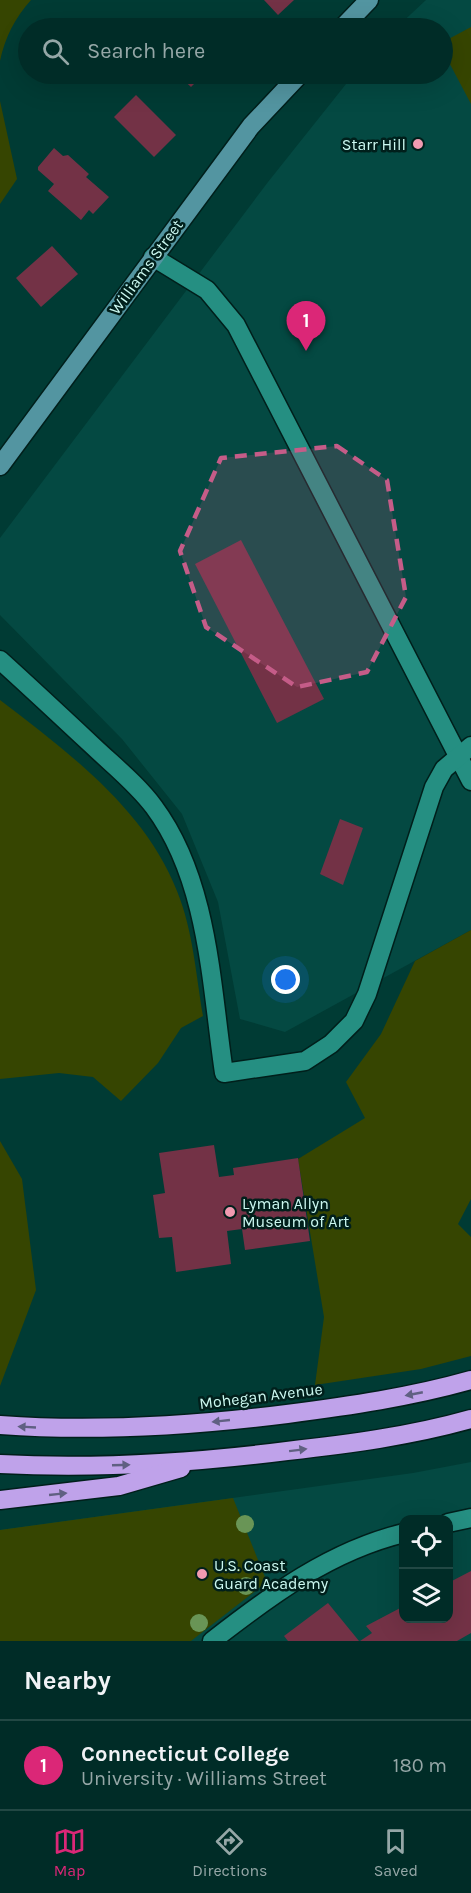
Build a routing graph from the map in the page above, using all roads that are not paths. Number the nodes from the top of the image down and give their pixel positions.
1 (369, 0) edge
2 (352, 18) edge
3 (291, 84) edge
4 (153, 257) junction
5 (0, 466) edge
6 (0, 660) edge
7 (465, 751) edge
8 (471, 781) edge
9 (471, 1380) edge
10 (471, 1419) edge
11 (0, 1425) edge
12 (198, 1460) junction
13 (0, 1464) edge
14 (0, 1500) edge
15 (471, 1518) edge
16 (453, 1522) edge
17 (399, 1534) edge
18 (212, 1641) edge

1 - 2 street
3 - 4 street, Williams Street
4 - 5 street, Williams Street
4 - 7 street
6 - 7 street
7 - 8 street
9 -> 11 highway, Mohegan Avenue
12 -> 10 highway
13 -> 12 highway
14 -> 12 highway
15 - 16 street
17 - 18 street

